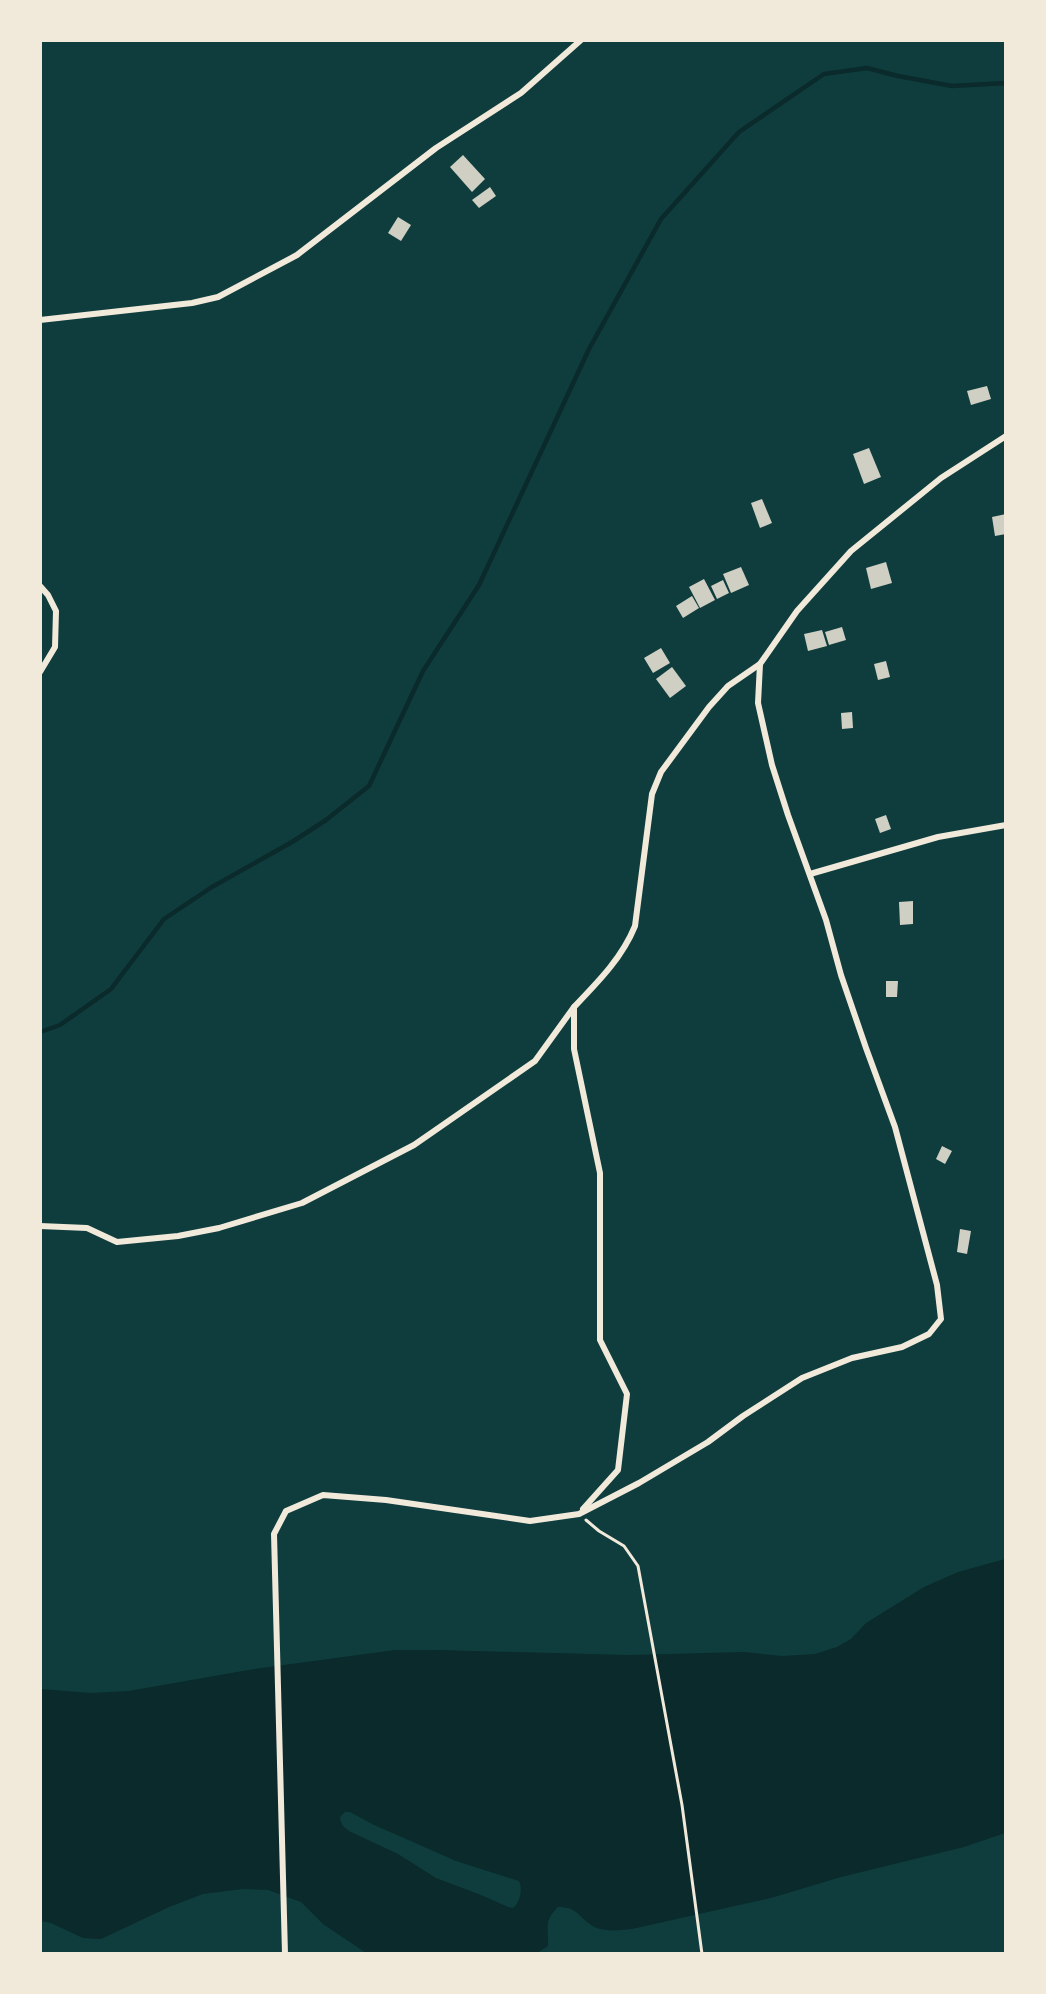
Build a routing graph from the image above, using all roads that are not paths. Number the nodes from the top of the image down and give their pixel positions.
1 (581, 40) edge
2 (40, 320) edge
3 (1005, 436) edge
4 (40, 586) edge
5 (760, 664) junction
6 (40, 672) edge
7 (1005, 825) edge
8 (810, 874) junction
9 (574, 1007) junction
10 (40, 1226) edge
11 (579, 1514) junction
12 (285, 1953) edge

1 - 2 street
3 - 5 street
4 - 6 street
5 - 8 street
5 - 9 street
7 - 8 street
8 - 11 street
9 - 10 street
9 - 11 street
11 - 12 street

